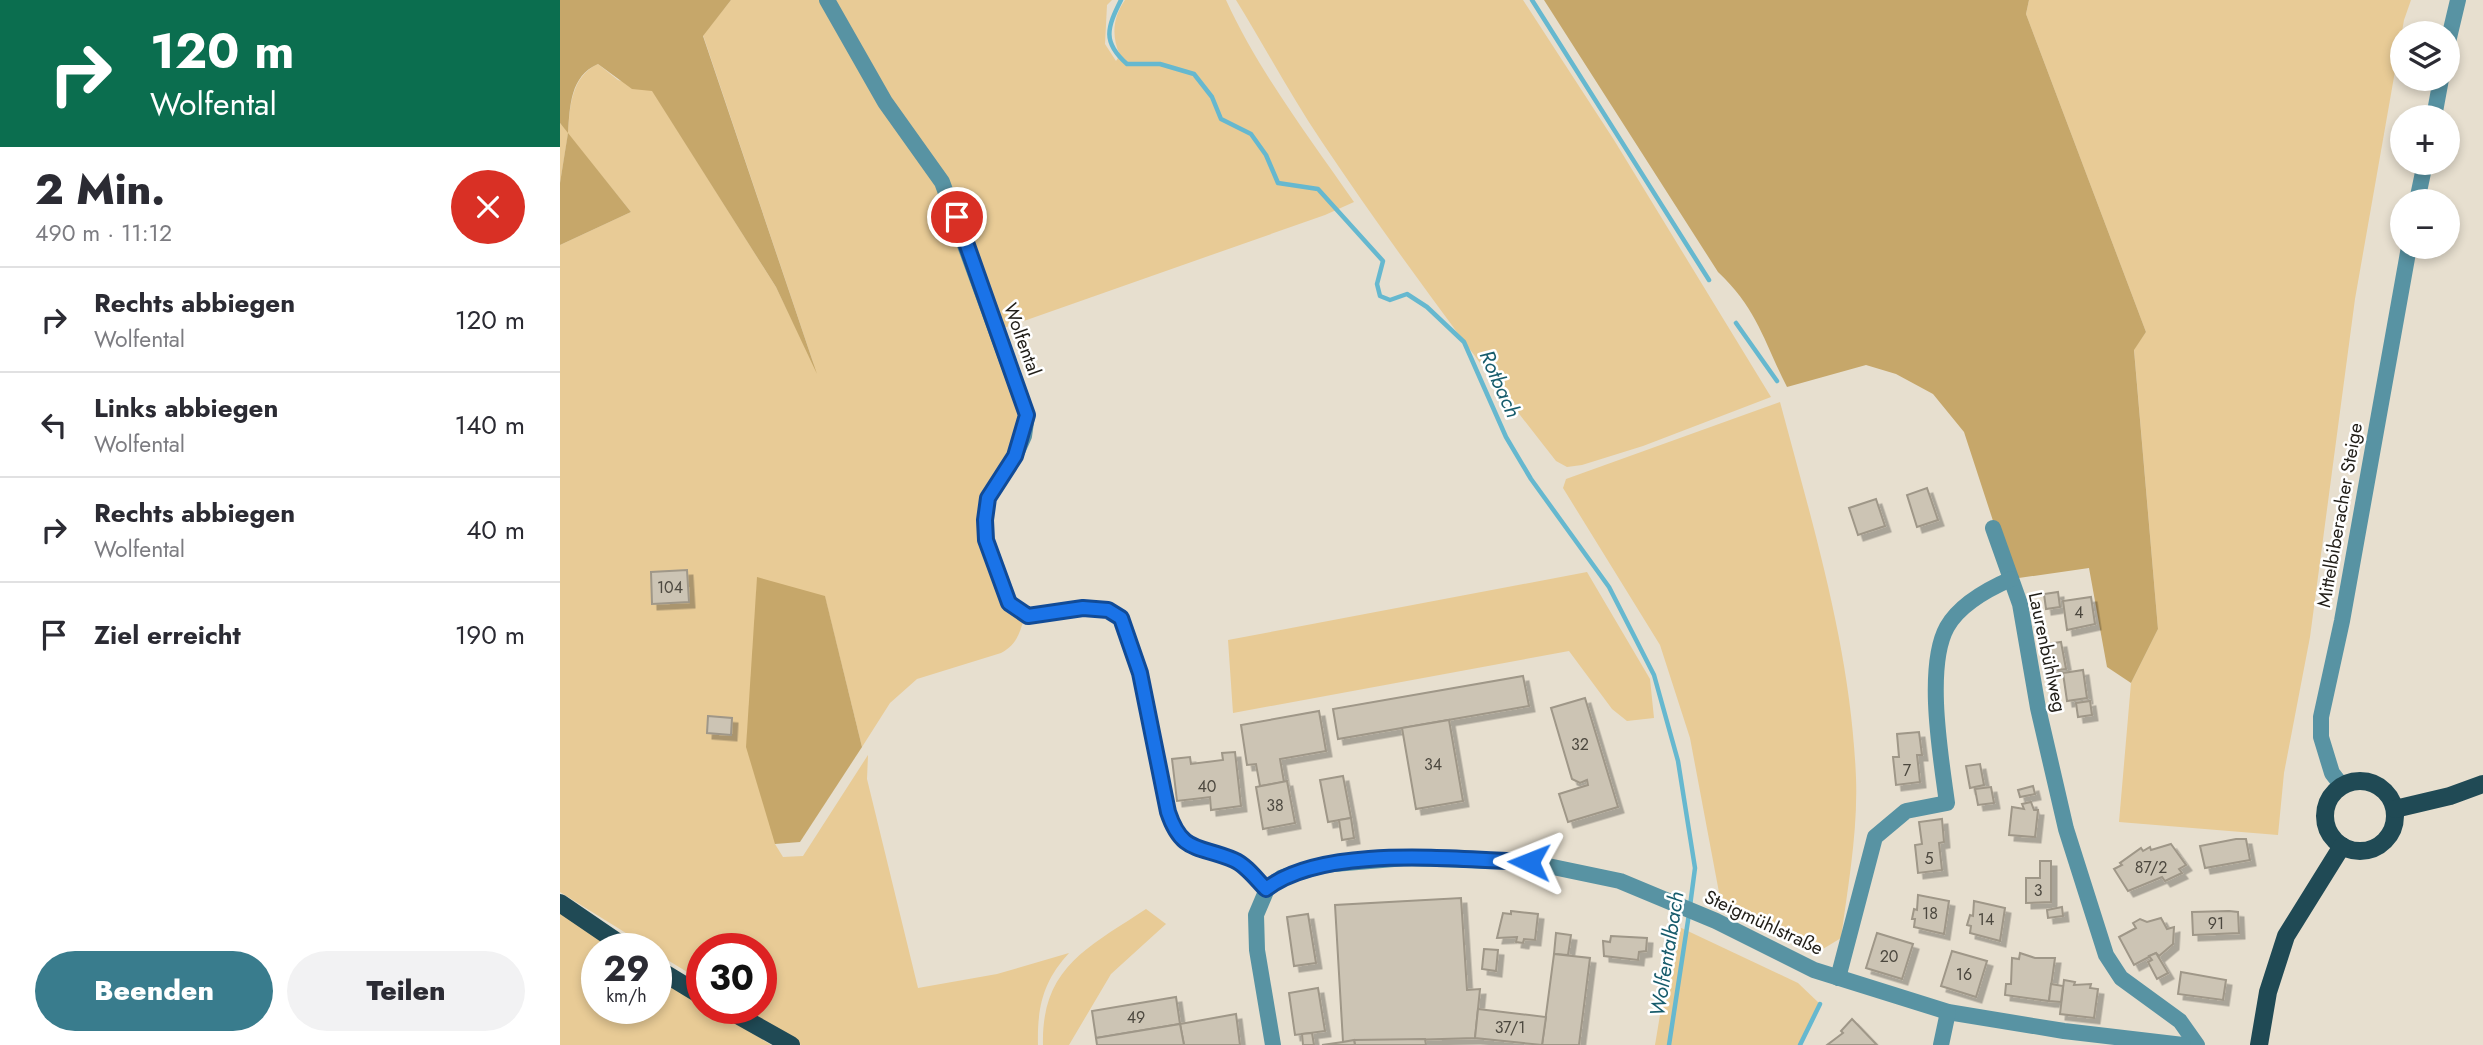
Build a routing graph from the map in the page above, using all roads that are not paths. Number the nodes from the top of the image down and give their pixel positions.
1 (827, 0) edge
2 (2458, 0) edge
3 (2453, 21) edge
4 (2407, 259) edge
5 (1993, 528) dead end
6 (2011, 579) junction
7 (2483, 784) edge
8 (2342, 786) junction
9 (2395, 809) junction
10 (2342, 846) junction
11 (1266, 889) junction
12 (560, 903) edge
13 (604, 933) edge
14 (1838, 978) junction
15 (1948, 1012) junction
16 (754, 1024) edge
17 (791, 1045) edge
18 (1273, 1045) edge
19 (1941, 1045) edge
20 (2183, 1045) edge
21 (2197, 1045) edge
22 (2259, 1045) edge

1 - 11 street, Wolfental
2 - 3 street
4 - 8 street, Mittelbiberacher Steige
5 - 6 street
6 - 14 street, Laurenbühlweg
6 - 21 street, Laurenbühlweg
7 - 9 main road
8 - 9 main road
8 - 10 main road
9 - 10 main road
10 - 22 main road
11 - 14 street, Steigmühlstraße
11 - 18 street
12 - 13 main road
14 - 15 street, Steigmühlstraße
15 - 19 street
15 - 20 street, Steigmühlstraße
16 - 17 main road

